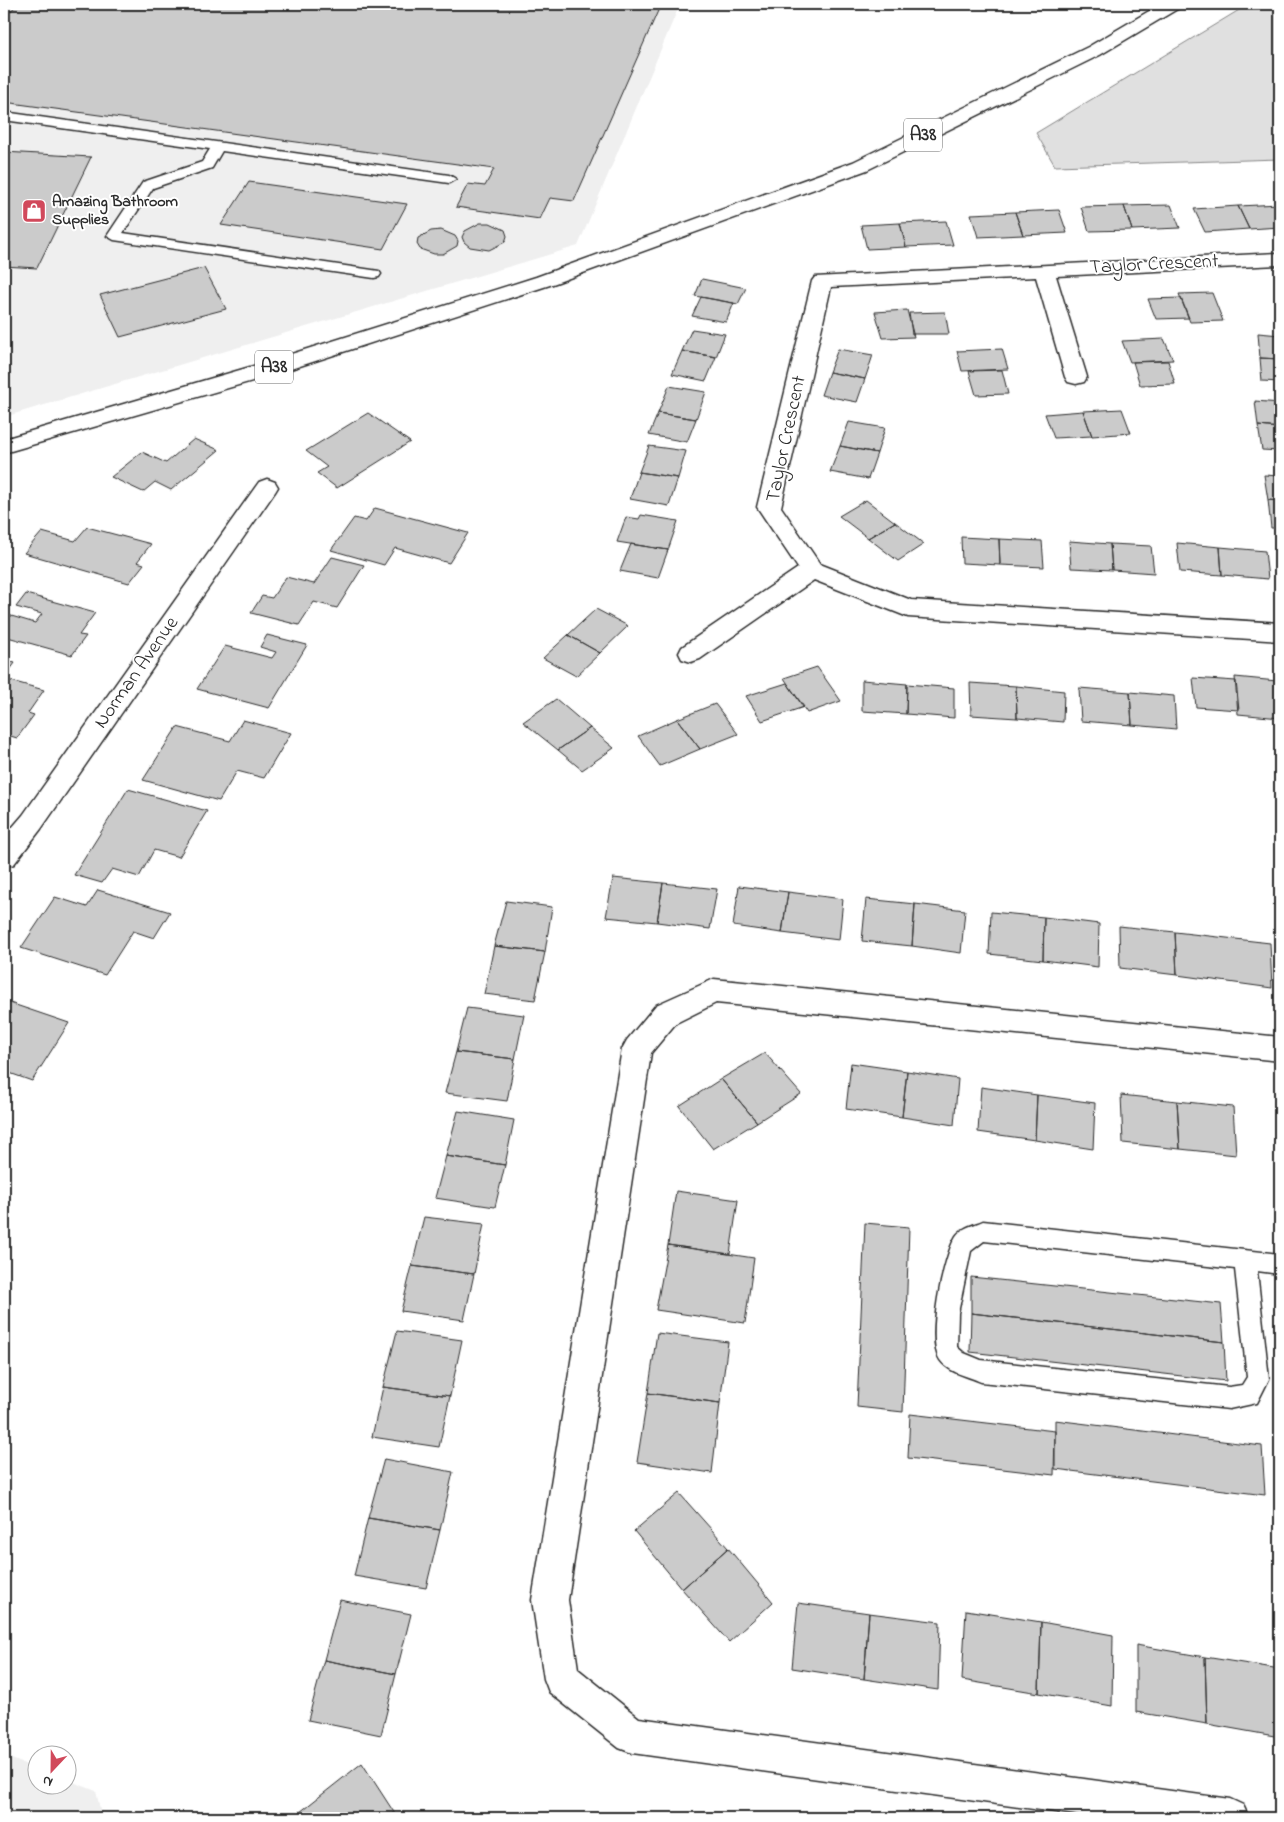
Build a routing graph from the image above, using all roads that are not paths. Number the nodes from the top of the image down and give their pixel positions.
1 (1173, 4) edge
2 (4, 116) edge
3 (218, 146) junction
4 (449, 179) dead end
5 (1280, 259) edge
6 (1044, 270) junction
7 (374, 274) dead end
8 (1076, 377) dead end
9 (4, 446) edge
10 (267, 487) dead end
11 (812, 570) junction
12 (1280, 632) edge
13 (691, 654) dead end
14 (4, 856) edge
15 (1280, 1049) edge
16 (1245, 1260) junction
17 (1280, 1264) edge
18 (1230, 1818) edge

1 - 9 main road, A38
2 - 3 lane
3 - 4 lane
3 - 7 lane
5 - 6 main road, Taylor Crescent
6 - 8 main road
6 - 11 main road, Taylor Crescent
10 - 14 main road, Norman Avenue
11 - 12 main road
11 - 13 main road
15 - 18 main road
16 - 16 lane
16 - 17 lane

